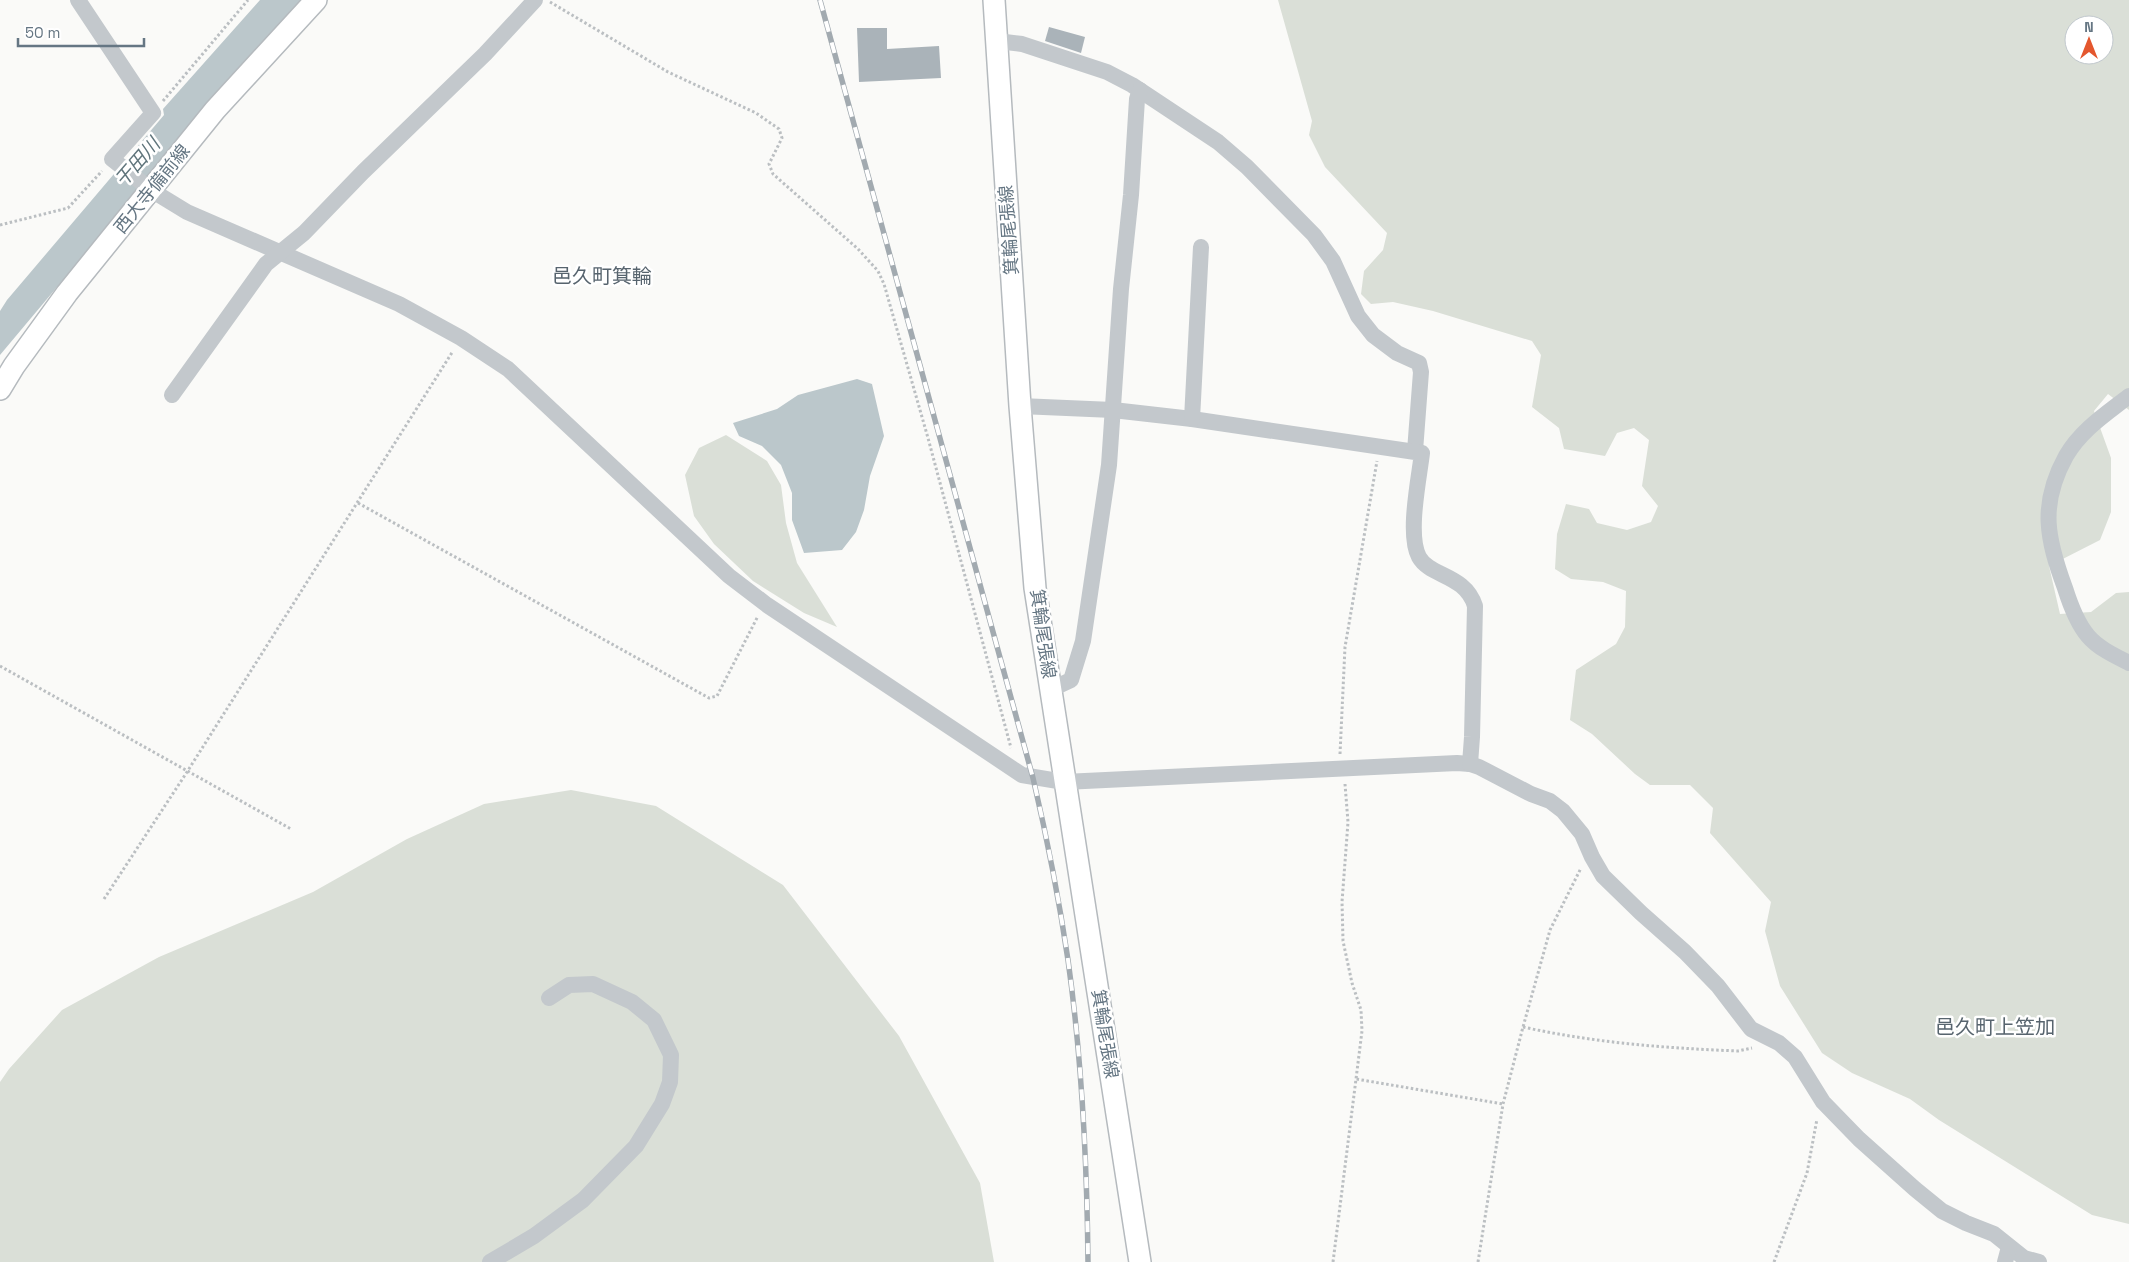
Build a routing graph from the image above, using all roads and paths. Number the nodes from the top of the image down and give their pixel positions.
1 (78, 0) edge
2 (248, 0) edge
3 (316, 0) edge
4 (535, 0) edge
5 (547, 0) edge
6 (994, 0) edge
7 (996, 41) junction
8 (1140, 90) junction
9 (153, 113) junction
10 (114, 161) junction
11 (148, 188) junction
12 (0, 224) edge
13 (1201, 247) dead end
14 (279, 253) junction
15 (462, 338) junction
16 (0, 388) edge
17 (172, 395) dead end
18 (2129, 396) edge
19 (1020, 406) junction
20 (1113, 410) junction
21 (1192, 419) junction
22 (1379, 448) junction
23 (1415, 451) junction
24 (358, 503) junction
25 (767, 605) junction
26 (2129, 663) edge
27 (0, 666) edge
28 (1050, 686) junction
29 (1470, 764) junction
30 (1011, 768) junction
31 (1344, 768) junction
32 (187, 772) junction
33 (1064, 782) junction
34 (291, 829) dead end
35 (1592, 857) junction
36 (104, 898) dead end
37 (549, 998) dead end
38 (1523, 1027) junction
39 (1762, 1036) junction
40 (1356, 1079) junction
41 (1823, 1102) junction
42 (1503, 1104) junction
43 (2007, 1254) edge
44 (490, 1262) edge
45 (1140, 1262) edge
46 (1333, 1262) edge
47 (1478, 1262) edge
48 (1774, 1262) edge
49 (2039, 1262) edge

1 - 9 street
2 - 9 path
3 - 11 main road, 西大寺備前線
4 - 14 street
5 - 30 path
6 - 7 main road, 箕輪尾張線
7 - 8 street
7 - 19 main road, 箕輪尾張線
8 - 20 street
8 - 23 street
9 - 10 street
10 - 11 street
10 - 12 path
11 - 14 street
11 - 16 main road, 西大寺備前線
13 - 21 street
14 - 15 street
14 - 17 street
15 - 24 path
15 - 25 street
18 - 26 street
19 - 20 street
19 - 28 main road, 箕輪尾張線
20 - 21 street
20 - 28 street
21 - 22 street
22 - 23 street
22 - 31 path
23 - 29 street
24 - 25 path
24 - 32 path
25 - 30 street
27 - 32 path
28 - 33 main road, 箕輪尾張線
29 - 31 street
29 - 35 street
30 - 33 street
31 - 33 street
31 - 40 path
32 - 34 path
32 - 36 path
33 - 45 main road, 箕輪尾張線
35 - 38 path
35 - 39 street
37 - 44 street
38 - 39 path
38 - 42 path
39 - 41 street
40 - 42 path
40 - 46 path
41 - 43 street
41 - 48 path
42 - 47 path
43 - 49 street

